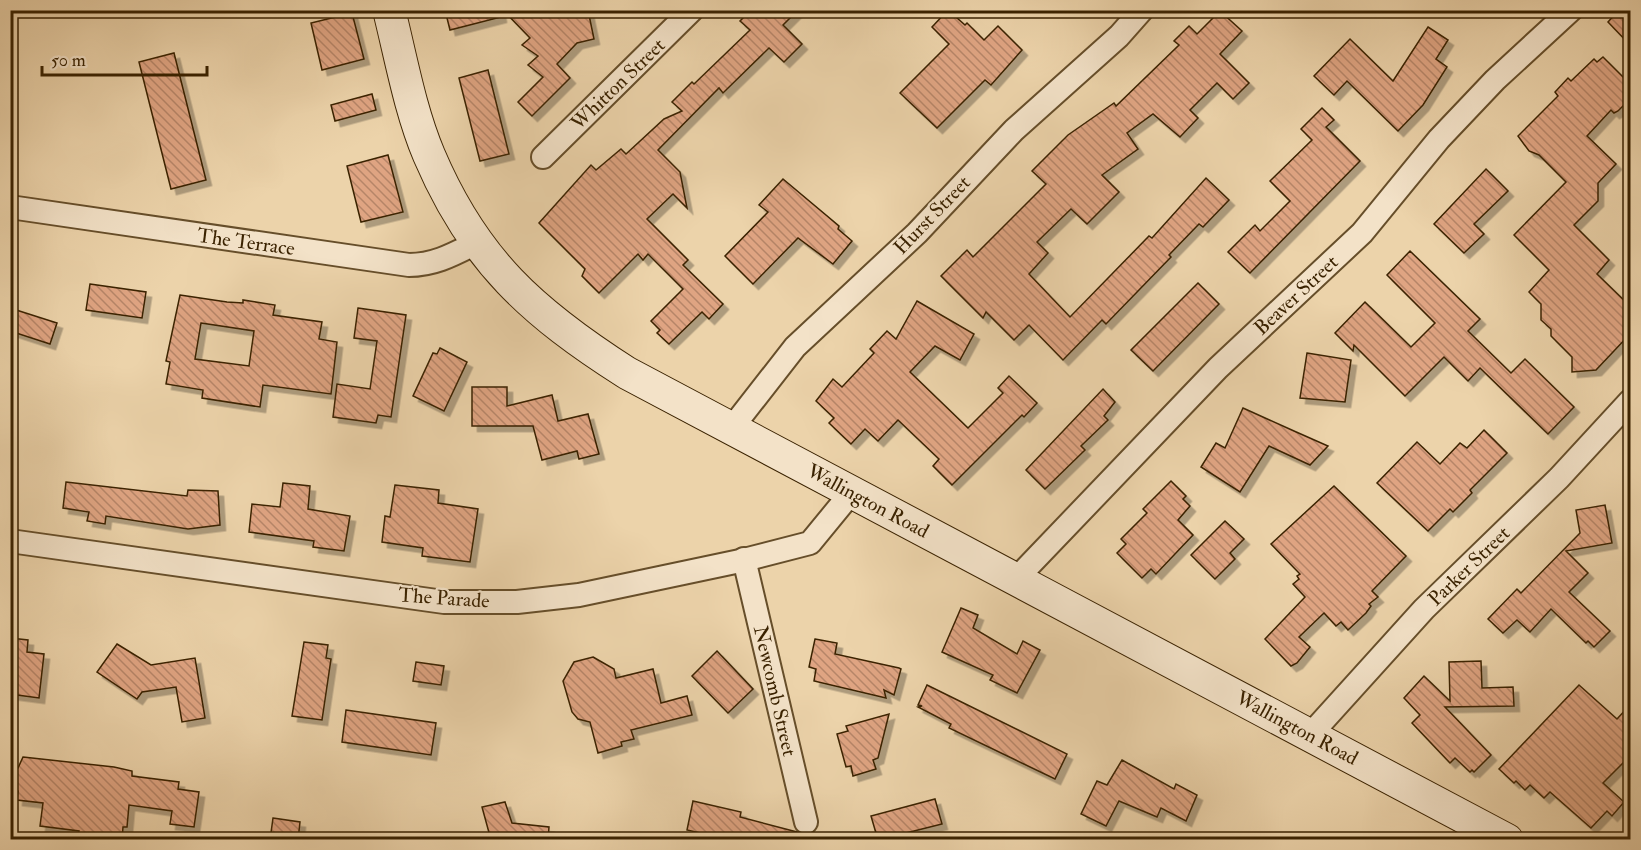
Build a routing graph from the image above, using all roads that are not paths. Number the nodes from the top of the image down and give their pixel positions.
1 (389, 10) edge
2 (692, 10) edge
3 (1142, 10) edge
4 (1571, 10) edge
5 (543, 157) dead end
6 (10, 207) edge
7 (477, 242) junction
8 (1630, 401) edge
9 (731, 429) junction
10 (851, 493) junction
11 (10, 541) edge
12 (744, 559) junction
13 (1017, 578) junction
14 (1310, 735) junction
15 (806, 822) dead end
16 (1507, 840) edge

1 - 7 street, Wallington Road
2 - 5 street, Whitton Street
3 - 9 street, Hurst Street
4 - 13 street, Beaver Street
6 - 7 street, The Terrace
7 - 9 street, Wallington Road
8 - 14 street, Parker Street
9 - 10 street, Wallington Road
10 - 12 street, The Parade
10 - 13 street, Wallington Road
11 - 12 street, The Parade
12 - 15 street, Newcomb Street
13 - 14 street, Wallington Road
14 - 16 street, Wallington Road

